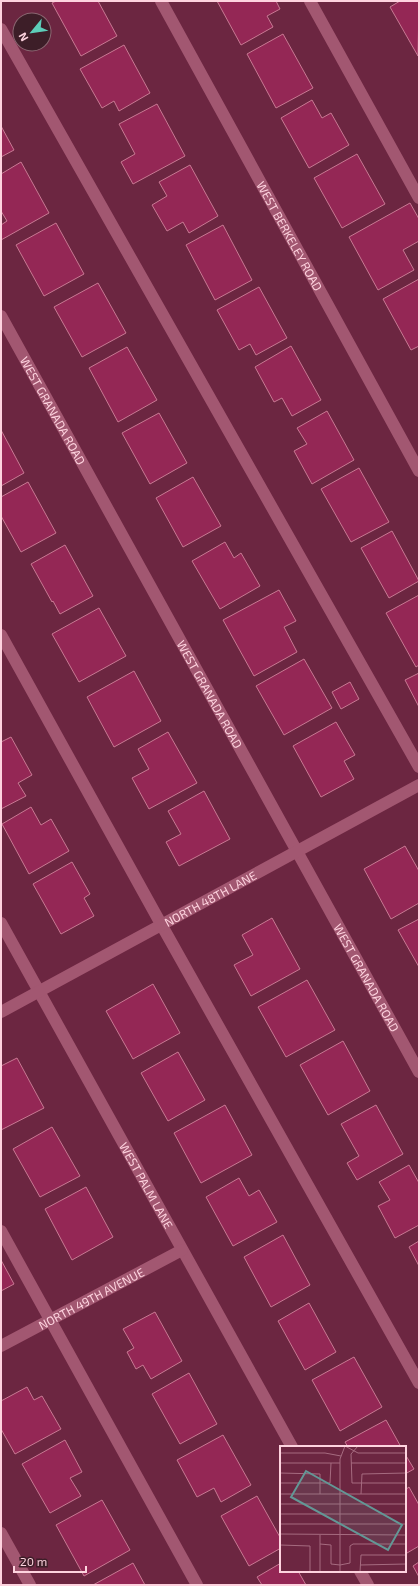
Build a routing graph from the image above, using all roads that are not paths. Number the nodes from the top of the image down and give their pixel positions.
1 (161, 1) edge
2 (310, 1) edge
3 (1, 29) edge
4 (419, 198) edge
5 (1, 316) edge
6 (419, 470) edge
7 (1, 635) edge
8 (419, 767) edge
9 (419, 785) edge
10 (297, 851) junction
11 (1, 923) edge
12 (162, 924) junction
13 (39, 991) junction
14 (1, 1012) edge
15 (419, 1072) edge
16 (1, 1231) edge
17 (182, 1250) junction
18 (50, 1320) junction
19 (1, 1346) edge
20 (419, 1383) edge
21 (291, 1446) edge
22 (1, 1533) edge
23 (361, 1572) edge
24 (30, 1585) edge
25 (197, 1585) edge
26 (368, 1585) edge

1 - 6 street, WEST BERKELEY ROAD
2 - 4 street
3 - 8 street
5 - 10 street, WEST GRANADA ROAD
7 - 12 street
9 - 10 street, NORTH 48TH LANE
10 - 12 street, NORTH 48TH LANE
10 - 15 street, WEST GRANADA ROAD
11 - 13 street, WEST PALM LANE
12 - 13 street, NORTH 48TH LANE
12 - 20 street
13 - 14 street, NORTH 48TH LANE
13 - 17 street, WEST PALM LANE
16 - 18 street
17 - 18 street, NORTH 49TH AVENUE
17 - 21 street, WEST PALM LANE
18 - 19 street, NORTH 49TH AVENUE
18 - 25 street
22 - 24 street
23 - 26 street

